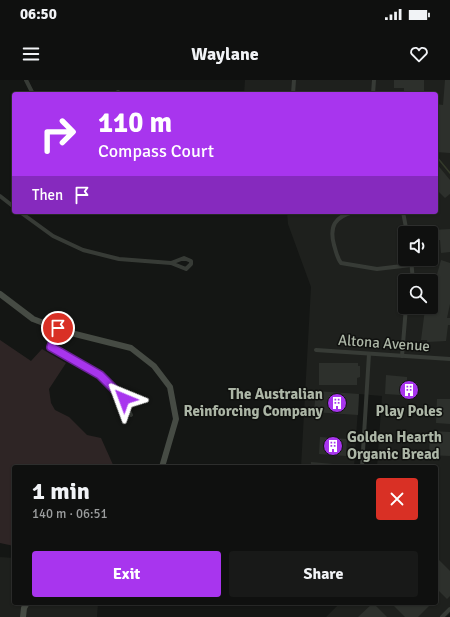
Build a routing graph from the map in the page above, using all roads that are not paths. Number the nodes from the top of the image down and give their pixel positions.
1 (26, 80) edge
2 (294, 80) edge
3 (374, 80) edge
4 (32, 92) edge
5 (293, 92) edge
6 (373, 92) edge
7 (0, 196) edge
8 (12, 205) edge
9 (23, 214) edge
10 (348, 214) edge
11 (403, 214) edge
12 (406, 226) edge
13 (171, 263) dead end
14 (402, 266) edge
15 (0, 294) edge
16 (405, 314) edge
17 (58, 328) junction
18 (316, 350) dead end
19 (369, 354) junction
20 (402, 356) junction
21 (450, 359) edge
22 (131, 415) dead end
23 (163, 465) edge
24 (362, 465) edge
25 (25, 605) edge
26 (450, 609) edge
27 (23, 617) edge
28 (442, 617) edge

1 - 4 street
2 - 5 street
3 - 6 street
7 - 8 street
9 - 13 street
10 - 14 street
11 - 12 street
15 - 17 street
16 - 20 street
17 - 22 street
17 - 23 street
18 - 19 street, Altona Avenue
19 - 20 street, Altona Avenue
19 - 24 street
20 - 21 street, Altona Avenue
25 - 27 street
26 - 28 street

